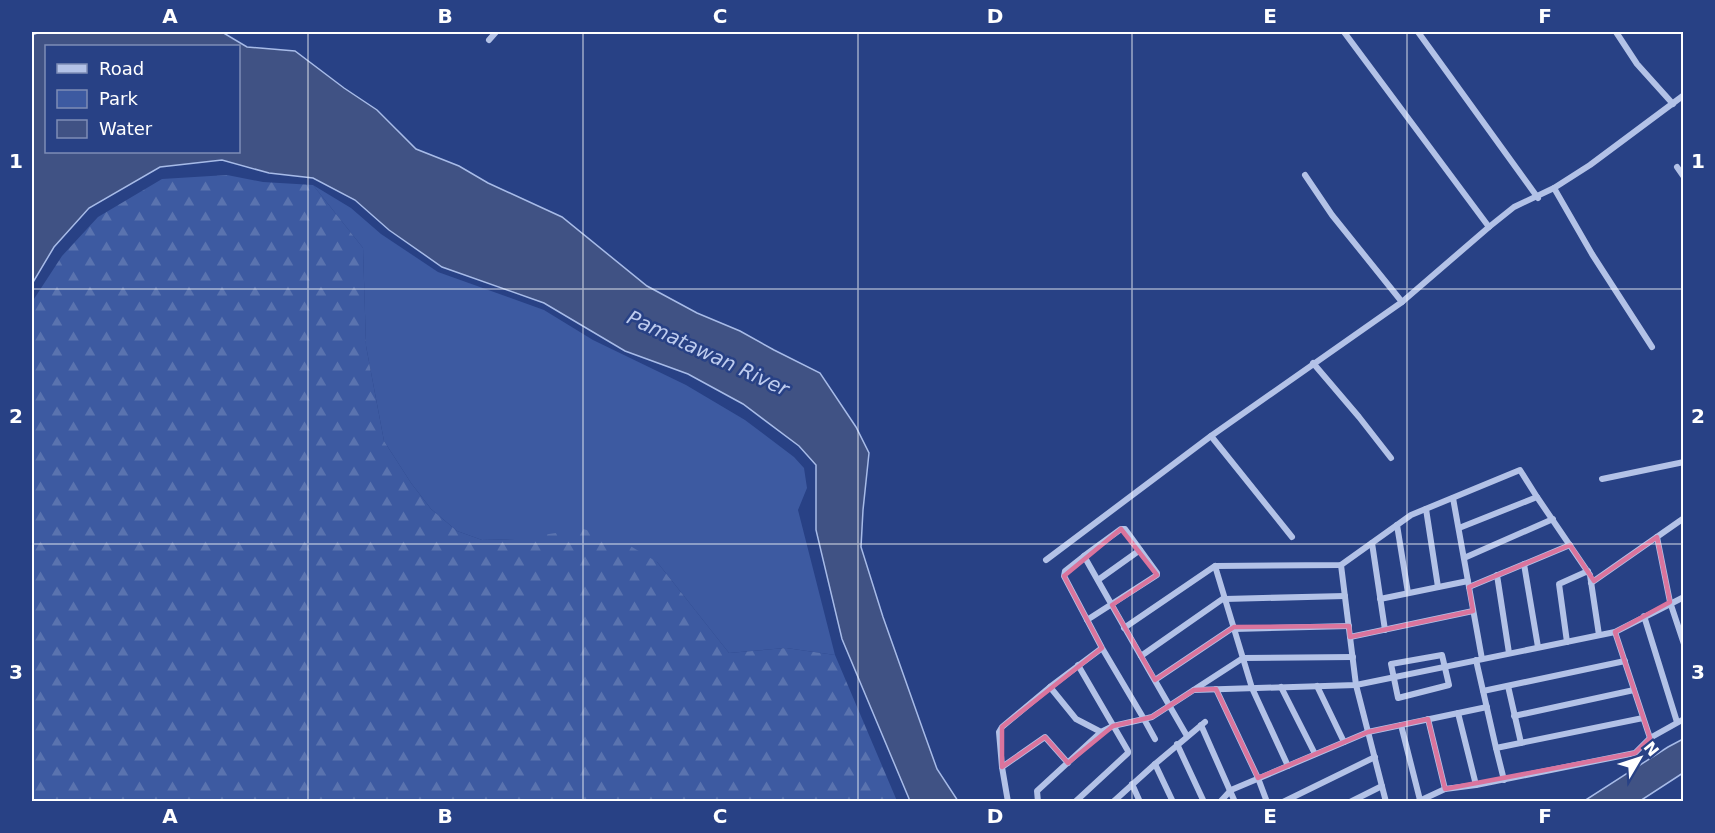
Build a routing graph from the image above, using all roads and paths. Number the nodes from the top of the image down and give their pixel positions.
1 (496, 32) edge
2 (1344, 32) edge
3 (1418, 32) edge
4 (1616, 32) edge
5 (489, 40) dead end
6 (1683, 95) edge
7 (1673, 104) junction
8 (1677, 167) dead end
9 (1305, 175) dead end
10 (1683, 177) edge
11 (1554, 189) junction
12 (1538, 198) junction
13 (1489, 227) junction
14 (1402, 302) junction
15 (1652, 347) dead end
16 (1313, 363) junction
17 (1211, 436) junction
18 (1391, 458) dead end
19 (1683, 462) edge
20 (1602, 479) dead end
21 (1536, 497) junction
22 (1453, 498) junction
23 (1426, 509) junction
24 (1683, 518) edge
25 (1553, 519) junction
26 (1397, 525) junction
27 (1459, 528) junction
28 (1292, 537) dead end
29 (1657, 537) junction
30 (1372, 543) junction
31 (1570, 545) junction
32 (1140, 550) junction
33 (1084, 556) junction
34 (1464, 558) junction
35 (1047, 560) dead end
36 (1524, 564) junction
37 (1341, 565) junction
38 (1215, 566) junction
39 (1588, 571) junction
40 (1497, 575) junction
41 (1098, 580) junction
42 (1592, 583) junction
43 (1468, 584) junction
44 (1438, 587) junction
45 (1408, 593) junction
46 (1345, 596) junction
47 (1683, 597) edge
48 (1225, 599) junction
49 (1380, 599) junction
50 (1670, 602) junction
51 (1112, 605) junction
52 (1473, 611) junction
53 (1644, 616) junction
54 (1088, 620) junction
55 (1349, 626) junction
56 (1124, 628) junction
57 (1234, 628) junction
58 (1385, 630) junction
59 (1616, 632) junction
60 (1599, 635) junction
61 (1350, 637) junction
62 (1567, 642) junction
63 (1683, 644) edge
64 (1538, 647) junction
65 (1102, 648) junction
66 (1509, 653) junction
67 (1140, 656) junction
68 (1353, 657) junction
69 (1243, 658) junction
70 (1479, 660) junction
71 (1625, 661) junction
72 (1078, 665) junction
73 (1445, 666) junction
74 (1393, 677) junction
75 (1155, 680) junction
76 (1356, 685) junction
77 (1317, 686) junction
78 (1508, 686) junction
79 (1050, 687) junction
80 (1281, 687) junction
81 (1252, 688) junction
82 (1216, 689) junction
83 (1194, 690) junction
84 (1634, 690) junction
85 (1483, 692) junction
86 (1170, 706) junction
87 (1487, 707) junction
88 (1458, 713) junction
89 (1514, 716) junction
90 (1642, 718) junction
91 (1144, 719) junction
92 (1428, 719) junction
93 (1680, 720) edge
94 (1401, 725) junction
95 (1113, 726) junction
96 (1101, 732) junction
97 (1368, 732) junction
98 (1187, 736) junction
99 (1650, 738) junction
100 (1155, 739) dead end
101 (1344, 742) junction
102 (1521, 743) junction
103 (1177, 744) junction
104 (1496, 748) junction
105 (1315, 754) junction
106 (1374, 758) junction
107 (1068, 763) junction
108 (1155, 764) junction
109 (1288, 766) junction
110 (1002, 767) junction
111 (1258, 778) junction
112 (1503, 780) junction
113 (1132, 784) junction
114 (1476, 784) junction
115 (1382, 786) junction
116 (1445, 789) junction
117 (1231, 790) junction
118 (1008, 801) edge
119 (1038, 801) edge
120 (1075, 801) edge
121 (1113, 801) edge
122 (1140, 801) edge
123 (1173, 801) edge
124 (1204, 801) edge
125 (1220, 801) edge
126 (1235, 801) edge
127 (1268, 801) edge
128 (1283, 801) edge
129 (1350, 801) edge
130 (1386, 801) edge
131 (1418, 801) edge

1 - 5 street
2 - 13 street
3 - 12 street
4 - 7 street
6 - 7 street
7 - 11 street
8 - 10 street
9 - 14 street
11 - 12 street
11 - 15 street
12 - 13 street
13 - 14 street
14 - 16 street
16 - 17 street
16 - 18 street
17 - 28 street
17 - 35 street
19 - 20 street
21 - 22 street
21 - 25 street
21 - 27 street
22 - 23 street
22 - 27 street
23 - 26 street
23 - 44 street
24 - 29 street
25 - 31 street
25 - 34 street
26 - 30 street
26 - 45 street
27 - 34 street
29 - 42 street
29 - 50 street
30 - 37 street
30 - 49 street
31 - 36 street
31 - 39 street
32 - 33 street
32 - 41 street
32 - 51 street
33 - 41 street
33 - 54 street
34 - 43 street
36 - 40 street
36 - 64 street
37 - 38 street
37 - 46 street
38 - 48 street
38 - 56 street
39 - 42 street
39 - 62 street
40 - 43 street
40 - 66 street
41 - 51 street
42 - 60 street
43 - 44 street
43 - 52 street
44 - 45 street
45 - 49 street
46 - 48 street
46 - 55 street
47 - 50 street
48 - 57 street
48 - 67 street
49 - 58 street
50 - 53 street
50 - 63 street
51 - 54 street
51 - 56 street
52 - 58 street
52 - 70 street
53 - 59 street
53 - 93 street
54 - 65 street
55 - 57 street
55 - 61 street
56 - 67 street
57 - 69 street
57 - 75 street
58 - 61 street
59 - 60 street
59 - 71 street
60 - 62 street
61 - 68 street
62 - 64 street
64 - 66 street
65 - 72 street
65 - 91 street
66 - 70 street
67 - 75 street
68 - 69 street
68 - 76 street
69 - 81 street
69 - 83 street
70 - 73 street
70 - 85 street
71 - 78 street
71 - 84 street
72 - 79 street
72 - 95 street
73 - 74 street
73 - 74 street
73 - 74 street
74 - 76 street
75 - 86 street
76 - 77 street
76 - 97 street
77 - 80 street
77 - 101 street
78 - 85 street
78 - 89 street
79 - 96 street
79 - 110 street
80 - 81 street
80 - 105 street
81 - 82 street
81 - 109 street
82 - 83 street
82 - 111 street
83 - 86 street
84 - 89 street
84 - 90 street
85 - 87 street
86 - 91 street
86 - 98 street
87 - 88 street
87 - 104 street
88 - 92 street
88 - 114 street
89 - 102 street
90 - 99 street
90 - 102 street
91 - 95 street
91 - 100 street
92 - 94 street
92 - 116 street
93 - 99 street
94 - 97 street
94 - 131 street
95 - 96 street
95 - 120 street
96 - 107 street
97 - 101 street
97 - 106 street
98 - 103 street
98 - 117 street
99 - 112 street
101 - 105 street
102 - 104 street
103 - 108 street
103 - 124 street
104 - 112 street
105 - 109 street
106 - 115 street
106 - 128 street
107 - 110 street
107 - 119 street
108 - 113 street
108 - 123 street
109 - 111 street
110 - 118 street
111 - 117 street
111 - 127 street
112 - 114 street
113 - 121 street
113 - 122 street
114 - 116 street
115 - 129 street
115 - 130 street
116 - 131 street
117 - 125 street
117 - 126 street

